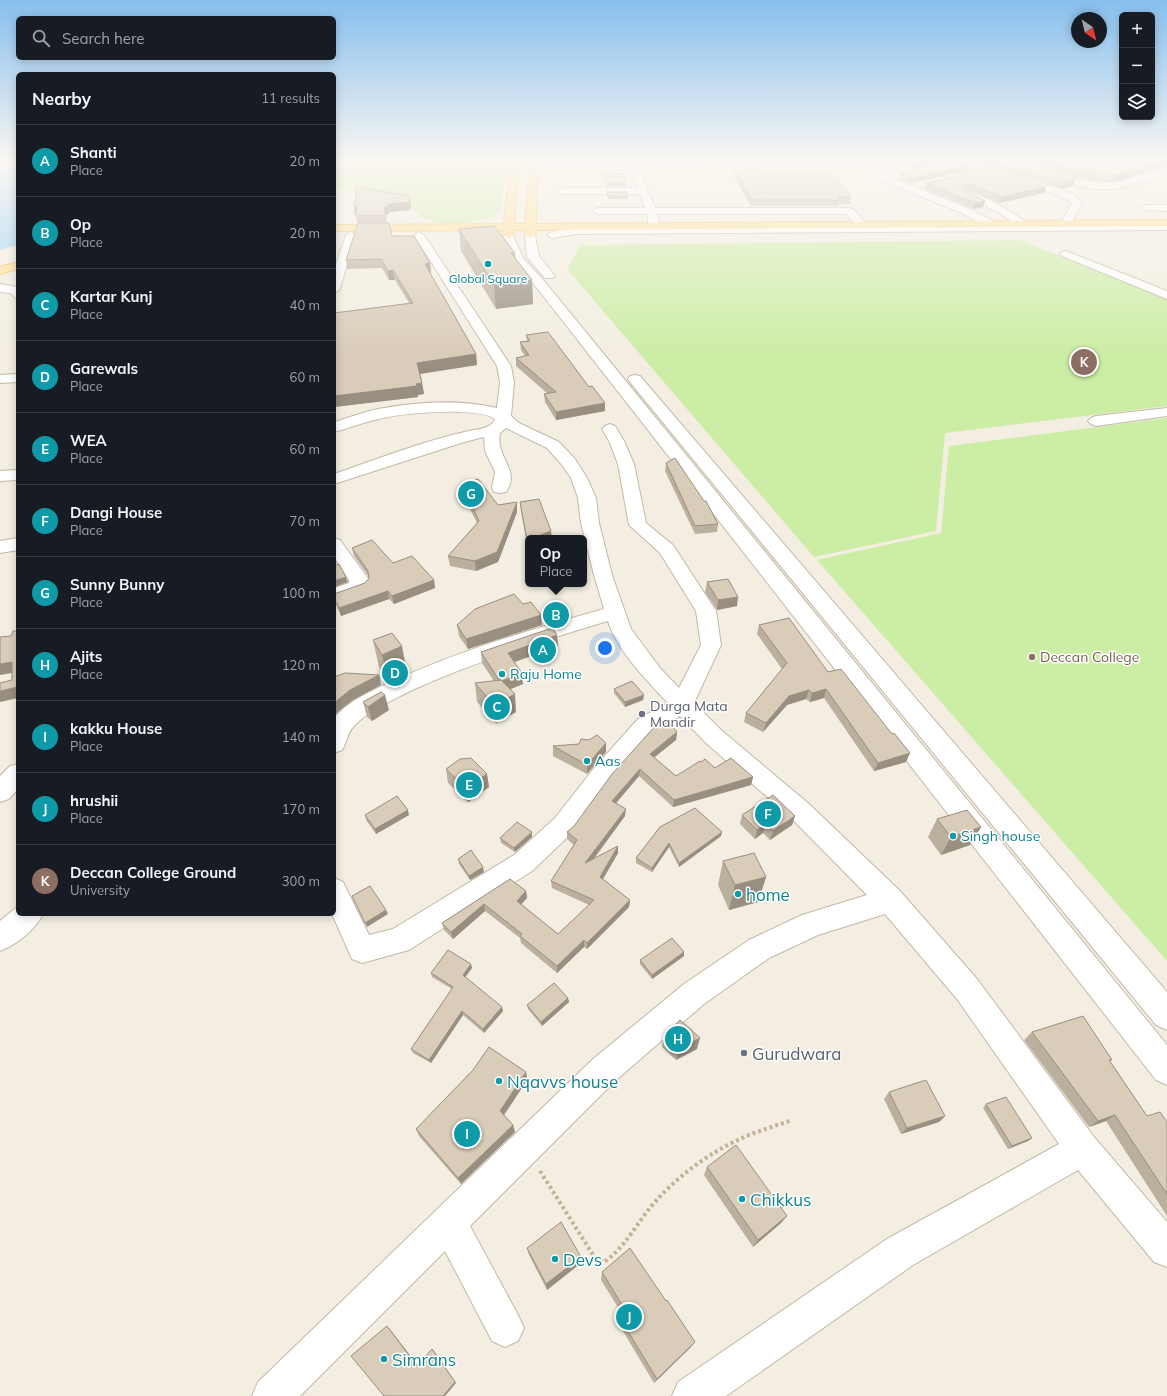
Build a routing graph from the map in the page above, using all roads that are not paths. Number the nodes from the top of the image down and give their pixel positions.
1 (508, 226) edge
2 (530, 226) edge
3 (651, 226) edge
4 (1167, 227) edge
5 (336, 228) edge
6 (508, 231) junction
7 (530, 231) junction
8 (555, 231) junction
9 (1167, 232) edge
10 (336, 234) edge
11 (351, 234) junction
12 (419, 235) junction
13 (1066, 254) dead end
14 (16, 258) edge
15 (0, 263) edge
16 (16, 266) edge
17 (0, 271) edge
18 (336, 282) edge
19 (0, 288) edge
20 (16, 292) edge
21 (1167, 295) edge
22 (16, 378) edge
23 (0, 379) edge
24 (1167, 412) edge
25 (1096, 421) dead end
26 (497, 424) junction
27 (336, 426) edge
28 (610, 429) dead end
29 (16, 475) edge
30 (0, 476) edge
31 (336, 478) edge
32 (500, 488) dead end
33 (16, 544) edge
34 (0, 547) edge
35 (336, 547) edge
36 (336, 594) edge
37 (615, 612) junction
38 (682, 705) junction
39 (336, 732) edge
40 (16, 775) edge
41 (0, 792) edge
42 (336, 894) edge
43 (890, 900) junction
44 (27, 916) edge
45 (0, 938) edge
46 (1167, 1015) edge
47 (1167, 1069) edge
48 (1082, 1149) junction
49 (449, 1223) junction
50 (1167, 1249) edge
51 (505, 1328) dead end
52 (272, 1396) edge
53 (692, 1396) edge

1 - 6 main road
2 - 7 main road
3 - 8 main road
4 - 8 street
5 - 6 main road
6 - 7 main road
6 - 12 main road
6 - 47 street
7 - 8 main road
7 - 46 street
8 - 9 main road
10 - 11 main road
11 - 12 main road
11 - 18 street
12 - 26 street
13 - 21 street
14 - 15 main road
16 - 17 main road
19 - 20 street
22 - 23 street
24 - 25 street
26 - 27 street
26 - 31 street
26 - 32 street
26 - 37 street
28 - 38 street
29 - 30 street
33 - 34 street
35 - 36 street
37 - 38 street
37 - 39 street
38 - 42 street
38 - 43 street
40 - 41 street
43 - 48 street
43 - 49 street
44 - 45 street
48 - 50 street
48 - 53 street
49 - 51 street
49 - 52 street

